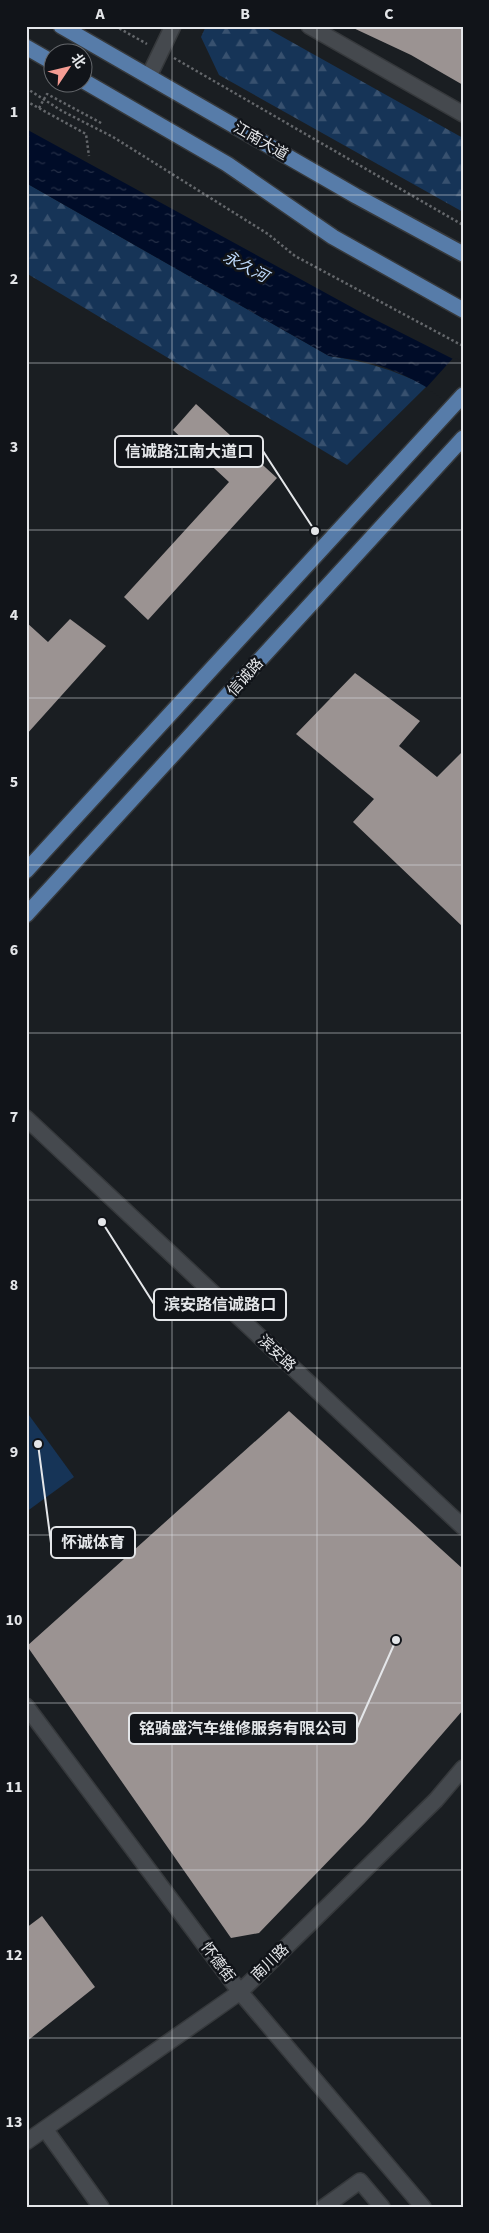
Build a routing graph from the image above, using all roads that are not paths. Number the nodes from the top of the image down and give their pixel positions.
1 (61, 26) edge
2 (173, 26) edge
3 (309, 26) edge
4 (26, 47) edge
5 (42, 56) edge
6 (149, 76) junction
7 (92, 86) edge
8 (463, 114) edge
9 (463, 254) edge
10 (463, 310) edge
11 (463, 395) edge
12 (463, 438) edge
13 (26, 871) edge
14 (26, 915) edge
15 (26, 1118) edge
16 (463, 1527) edge
17 (26, 1706) edge
18 (463, 1768) edge
19 (240, 1992) junction
20 (45, 2129) junction
21 (26, 2142) edge
22 (101, 2207) edge
23 (324, 2207) edge
24 (382, 2207) edge
25 (423, 2207) edge

1 - 6 main road, 江南大道
2 - 6 street
3 - 8 street
4 - 5 main road
6 - 9 main road, 江南大道
7 - 10 main road
11 - 13 main road, 信诚路
12 - 14 main road, 信诚路
15 - 16 street, 滨安路
17 - 19 street, 怀德街
18 - 19 street, 南川路
19 - 20 street, 南川路
19 - 25 street, 怀德街
20 - 21 street, 南川路
20 - 22 street
23 - 24 street

